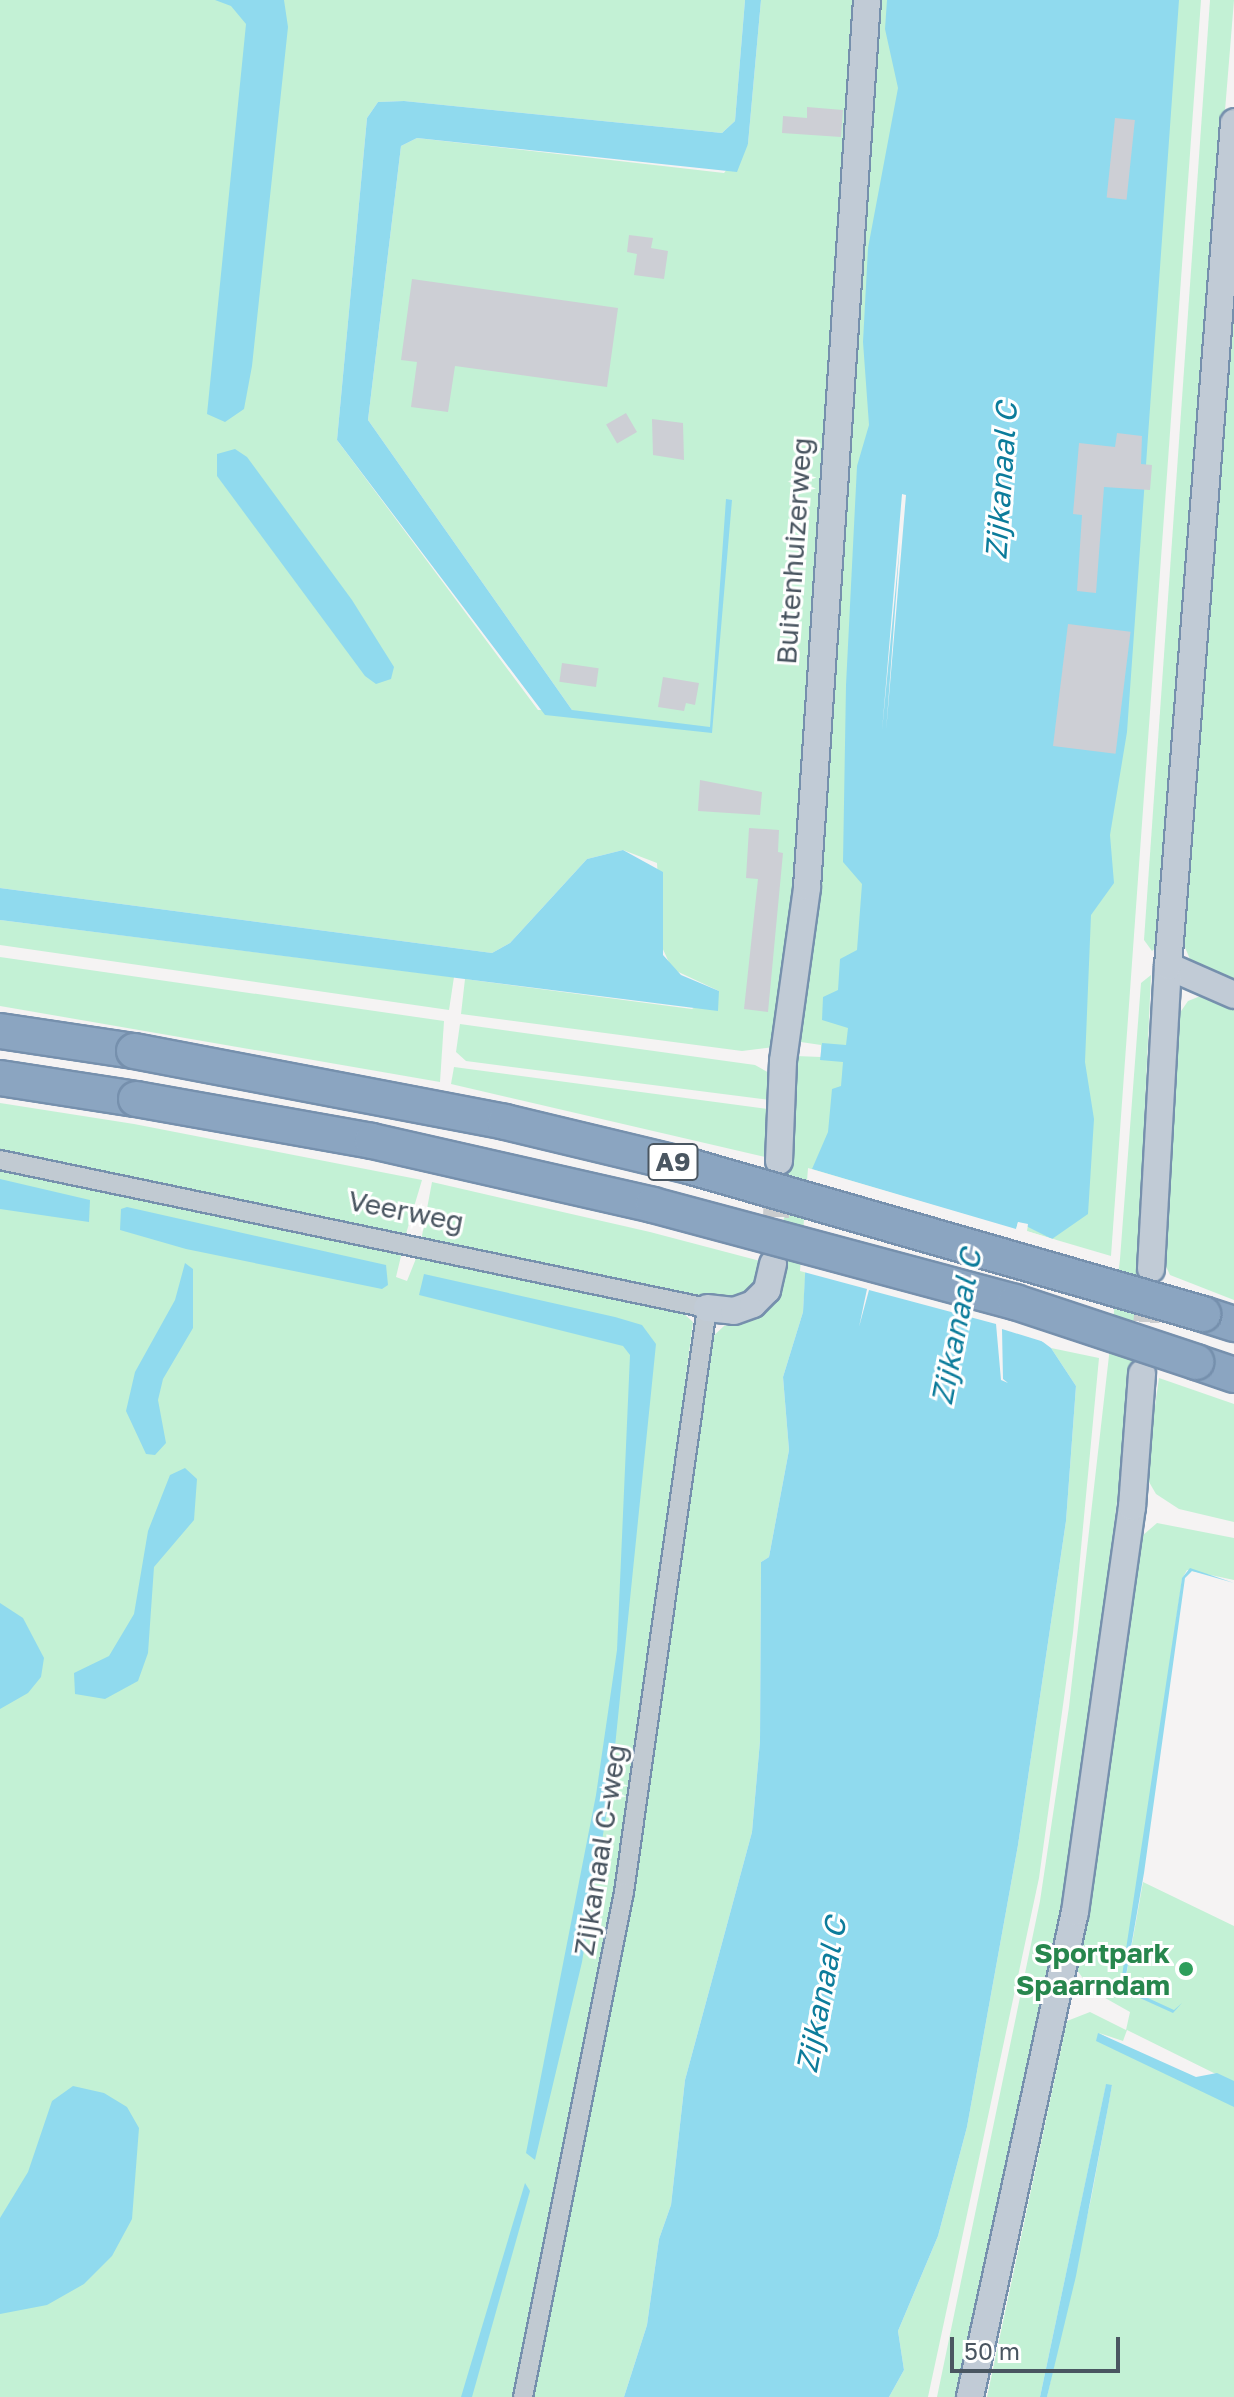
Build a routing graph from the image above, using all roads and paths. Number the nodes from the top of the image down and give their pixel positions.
1 (867, 0) edge
2 (1234, 123) edge
3 (1168, 966) junction
4 (1234, 995) edge
5 (0, 1031) edge
6 (0, 1078) edge
7 (0, 1160) edge
8 (779, 1161) tunnel mouth
9 (773, 1264) tunnel mouth
10 (1151, 1269) tunnel mouth
11 (707, 1308) junction
12 (1219, 1319) edge
13 (1142, 1373) tunnel mouth
14 (1234, 1375) edge
15 (523, 2397) edge
16 (970, 2397) edge

1 - 8 street, Buitenhuizerweg
2 - 3 street
3 - 4 street
3 - 10 street
5 - 12 highway, A9, bridge
6 - 14 highway, A9, bridge
7 - 11 street, Veerweg
9 - 11 street, Veerweg
11 - 15 street, Zijkanaal C-weg
13 - 16 street

